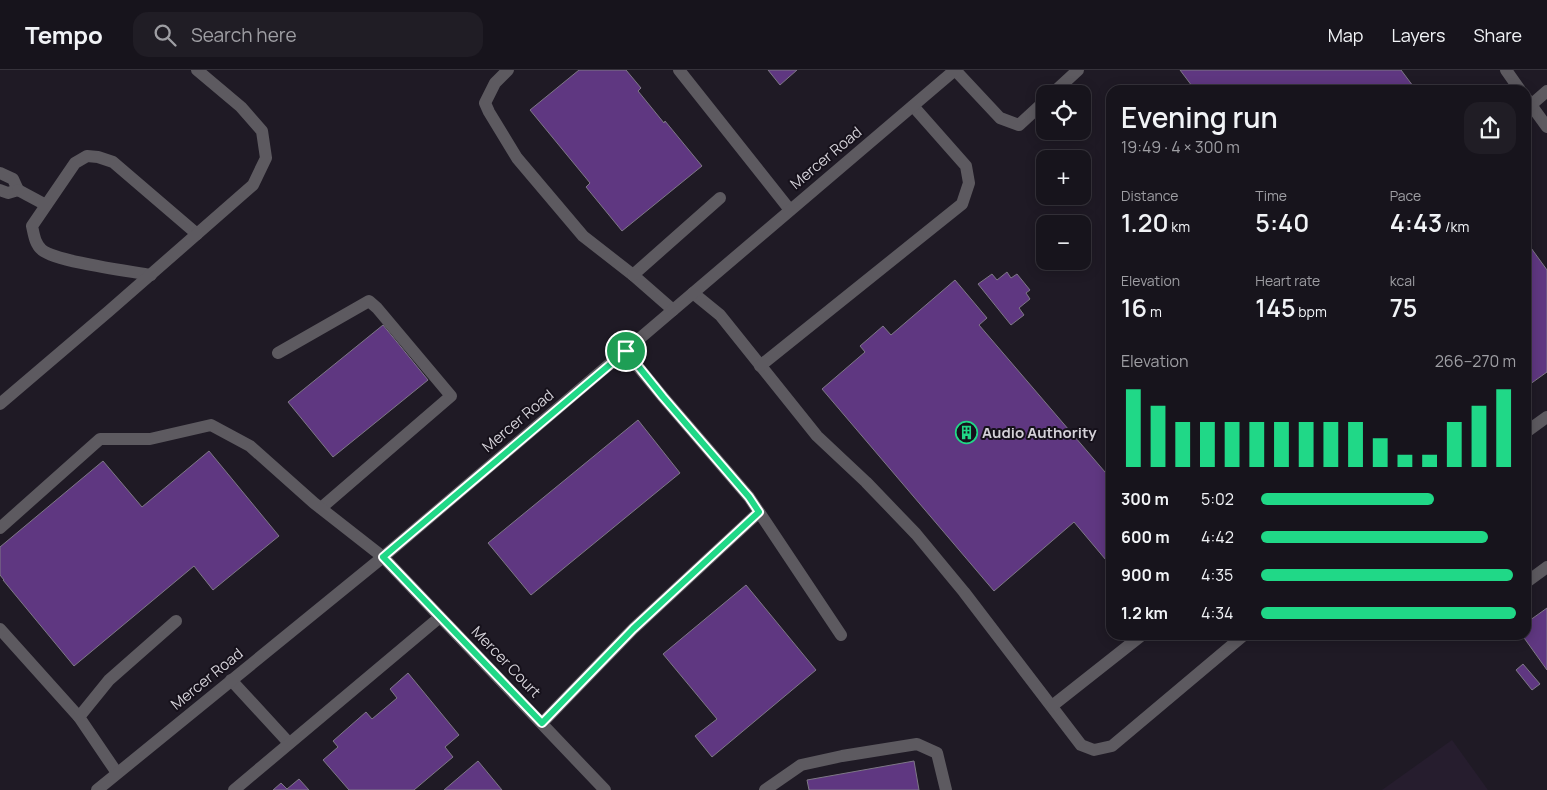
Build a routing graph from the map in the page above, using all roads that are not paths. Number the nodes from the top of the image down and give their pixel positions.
1 (197, 70) edge
2 (508, 70) edge
3 (679, 70) edge
4 (954, 70) edge
5 (1078, 70) edge
6 (1506, 70) edge
7 (1062, 85) edge
8 (1516, 85) edge
9 (1547, 91) edge
10 (1531, 99) edge
11 (1531, 105) edge
12 (913, 106) junction
13 (1036, 109) edge
14 (1547, 127) edge
15 (0, 173) edge
16 (0, 190) edge
17 (18, 190) junction
18 (720, 198) dead end
19 (46, 205) junction
20 (790, 210) junction
21 (197, 234) junction
22 (151, 275) junction
23 (633, 275) junction
24 (693, 293) junction
25 (673, 310) junction
26 (626, 351) junction
27 (278, 353) dead end
28 (760, 366) junction
29 (0, 404) edge
30 (1547, 417) edge
31 (1531, 428) edge
32 (322, 508) junction
33 (759, 512) junction
34 (0, 528) edge
35 (383, 557) junction
36 (1547, 567) edge
37 (1531, 579) edge
38 (440, 617) junction
39 (176, 622) dead end
40 (0, 629) edge
41 (841, 635) dead end
42 (1136, 640) edge
43 (1238, 640) edge
44 (231, 680) junction
45 (1052, 706) junction
46 (79, 718) junction
47 (542, 723) junction
48 (289, 744) junction
49 (117, 773) junction
50 (766, 789) edge
51 (97, 790) edge
52 (234, 790) edge
53 (605, 790) edge
54 (946, 790) edge

1 - 21 street
2 - 23 street
3 - 20 street
4 - 12 street, Mercer Road
4 - 13 street
5 - 7 street
6 - 8 street
9 - 10 street
11 - 14 street
12 - 20 street, Mercer Road
12 - 28 street
15 - 17 street
16 - 17 street
17 - 19 street
18 - 23 street
19 - 21 street
19 - 22 street
20 - 24 street, Mercer Road
21 - 22 street
22 - 29 street
23 - 25 street
24 - 25 street, Mercer Road
24 - 28 street
25 - 26 street, Mercer Road
26 - 33 street
26 - 35 street, Mercer Road
27 - 32 street
28 - 45 street
30 - 31 street
32 - 34 street, Mercer Court
32 - 35 street, Mercer Court
33 - 41 street
33 - 47 street
35 - 38 street, Mercer Court
35 - 44 street, Mercer Road
36 - 37 street
38 - 47 street, Mercer Court
38 - 48 street
39 - 46 street
40 - 46 street
42 - 45 street
43 - 45 street
44 - 48 street
44 - 49 street, Mercer Road
46 - 49 street
47 - 53 street, Mercer Court
48 - 52 street
49 - 51 street, Mercer Road
50 - 54 street

